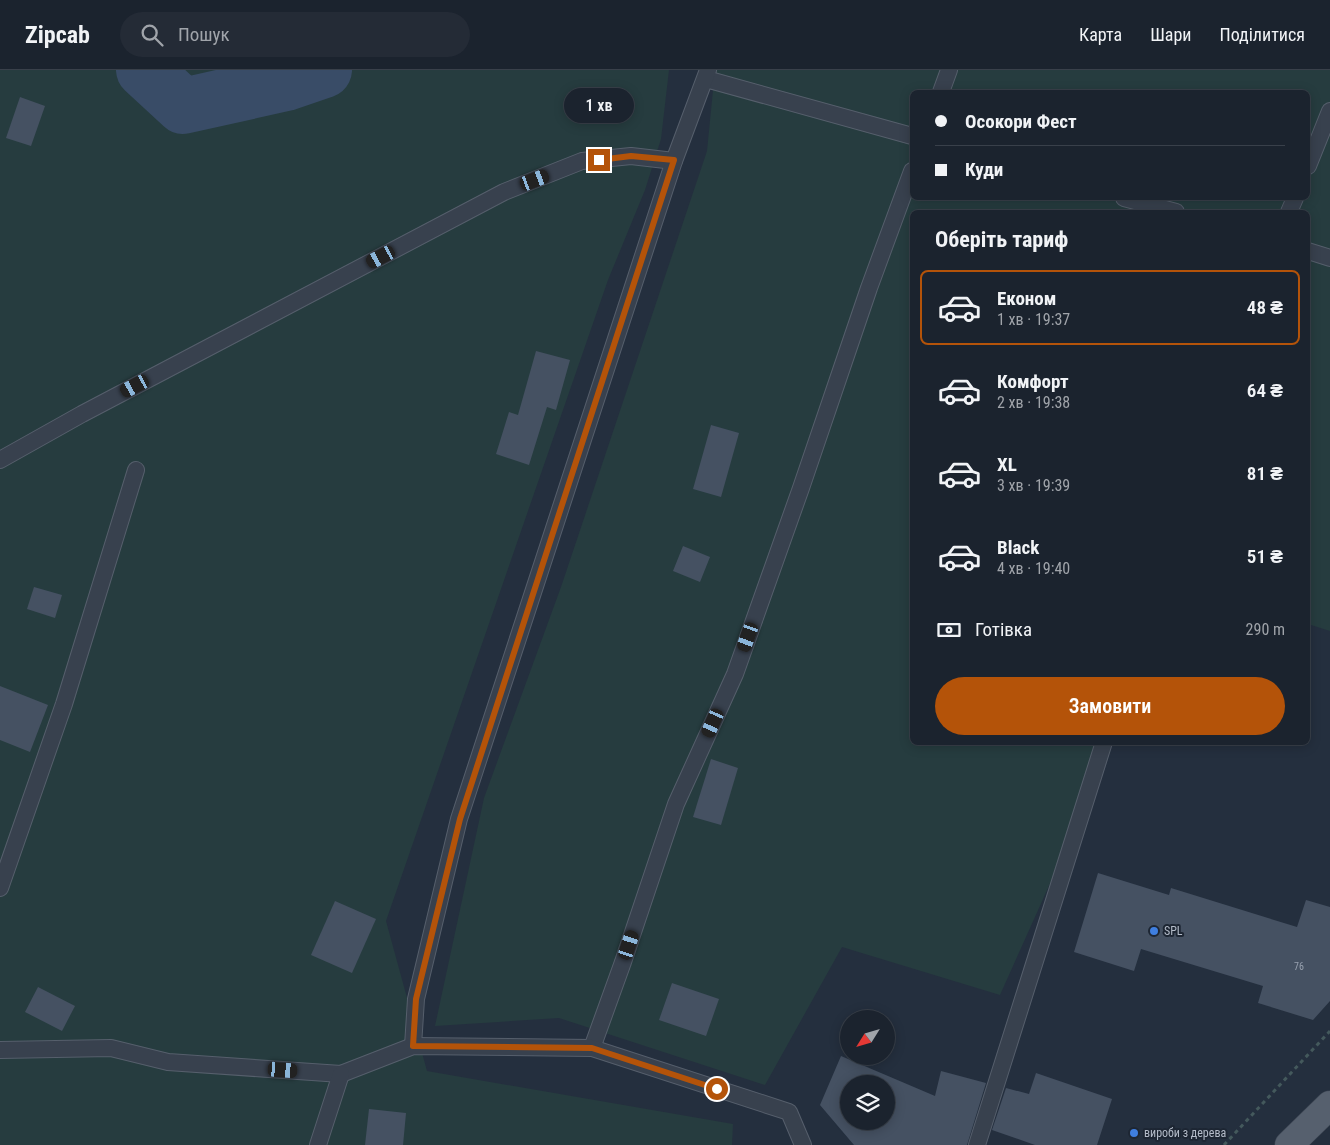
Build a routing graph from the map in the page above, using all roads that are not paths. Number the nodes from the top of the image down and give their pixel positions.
1 (949, 70) edge
2 (707, 74) edge
3 (942, 90) edge
4 (1330, 111) edge
5 (910, 135) edge
6 (674, 160) junction
7 (1310, 161) edge
8 (910, 176) edge
9 (1131, 200) edge
10 (1169, 210) edge
11 (1310, 252) edge
12 (1330, 258) edge
13 (0, 460) edge
14 (136, 470) dead end
15 (1103, 745) edge
16 (0, 888) edge
17 (413, 1046) junction
18 (592, 1048) junction
19 (0, 1050) edge
20 (341, 1074) junction
21 (1330, 1105) edge
22 (318, 1145) edge
23 (803, 1145) edge
24 (977, 1145) edge
25 (1289, 1145) edge

1 - 3 lane
2 - 5 lane
2 - 6 lane
4 - 7 lane
6 - 13 lane
6 - 17 lane
8 - 18 lane
9 - 10 lane
11 - 12 lane
14 - 16 lane
15 - 24 lane
17 - 18 lane
17 - 20 lane
18 - 23 lane
19 - 20 lane
20 - 22 lane
21 - 25 main road

